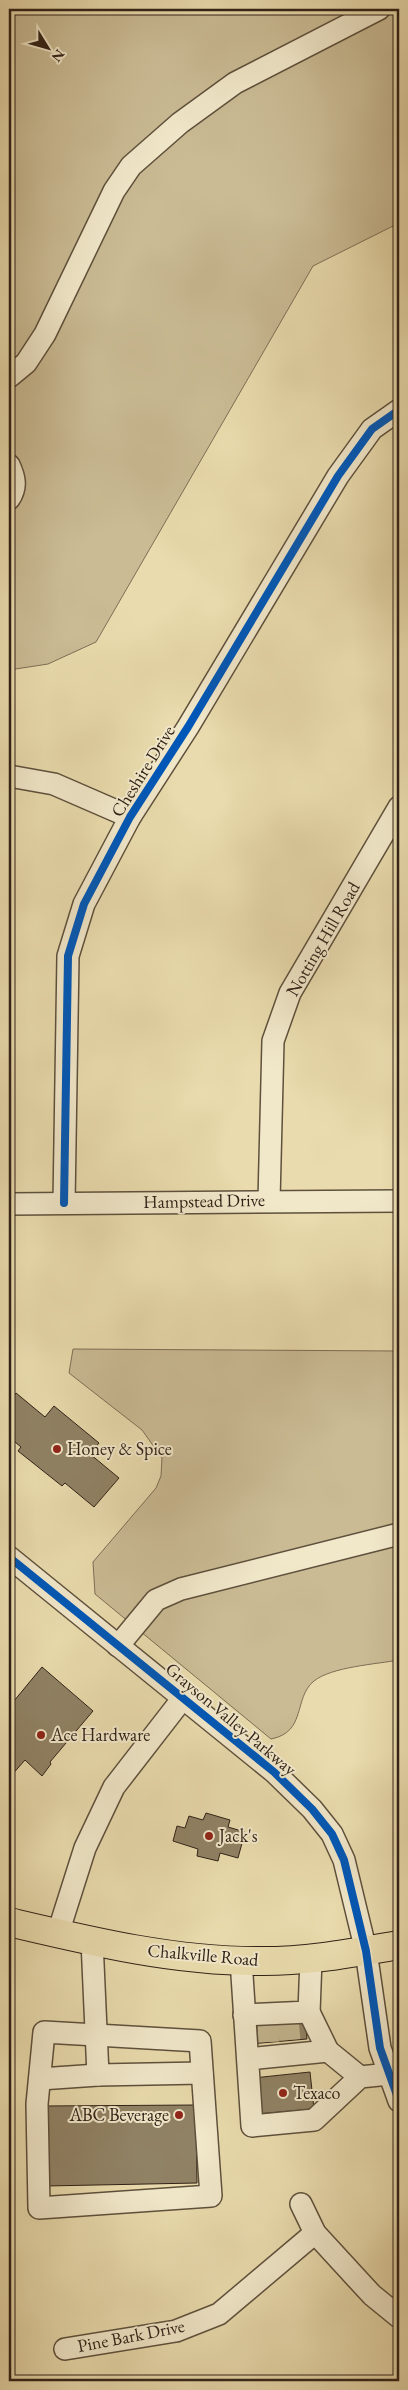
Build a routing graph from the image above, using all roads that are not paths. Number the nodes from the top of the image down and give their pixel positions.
1 (379, 9) edge
2 (9, 377) edge
3 (399, 410) edge
4 (9, 465) edge
5 (9, 500) edge
6 (9, 776) edge
7 (399, 807) edge
8 (130, 818) junction
9 (269, 1200) junction
10 (399, 1201) edge
11 (64, 1203) junction
12 (9, 1204) edge
13 (399, 1534) edge
14 (9, 1557) edge
15 (118, 1646) junction
16 (183, 1698) junction
17 (9, 1922) edge
18 (58, 1933) junction
19 (92, 1941) junction
20 (399, 1946) edge
21 (366, 1951) junction
22 (311, 1958) junction
23 (241, 1960) junction
24 (244, 2015) junction
25 (284, 2016) junction
26 (96, 2035) junction
27 (328, 2051) junction
28 (248, 2059) junction
29 (202, 2073) junction
30 (395, 2074) edge
31 (98, 2075) junction
32 (360, 2077) junction
33 (40, 2079) junction
34 (399, 2100) edge
35 (302, 2204) dead end
36 (315, 2233) junction
37 (399, 2317) edge
38 (65, 2349) dead end

1 - 2 street
3 - 8 street, Cheshire Drive
4 - 5 street
6 - 8 street
7 - 9 street, Notting Hill Road
8 - 11 street, Cheshire Drive
9 - 10 street, Hampstead Drive
9 - 11 street, Hampstead Drive
11 - 12 street, Hampstead Drive
13 - 15 street
14 - 15 street, Grayson Valley Parkway
15 - 16 street, Grayson Valley Parkway
16 - 18 street
16 - 21 street, Grayson Valley Parkway
17 - 18 main road, Chalkville Road
18 - 19 main road, Chalkville Road
19 - 23 main road, Chalkville Road
19 - 26 street
20 - 21 main road, Chalkville Road
21 - 22 main road, Chalkville Road
21 - 30 street, Grayson Valley Parkway
22 - 23 main road, Chalkville Road
22 - 25 street
23 - 24 street
24 - 25 street
24 - 28 street
25 - 27 street
26 - 29 street
26 - 31 street
26 - 33 street
27 - 28 street
27 - 32 street
28 - 32 street
29 - 31 street
29 - 33 street
30 - 32 street
30 - 34 street, Grayson Valley Parkway
31 - 33 street
35 - 36 street
36 - 37 street
36 - 38 street, Pine Bark Drive

